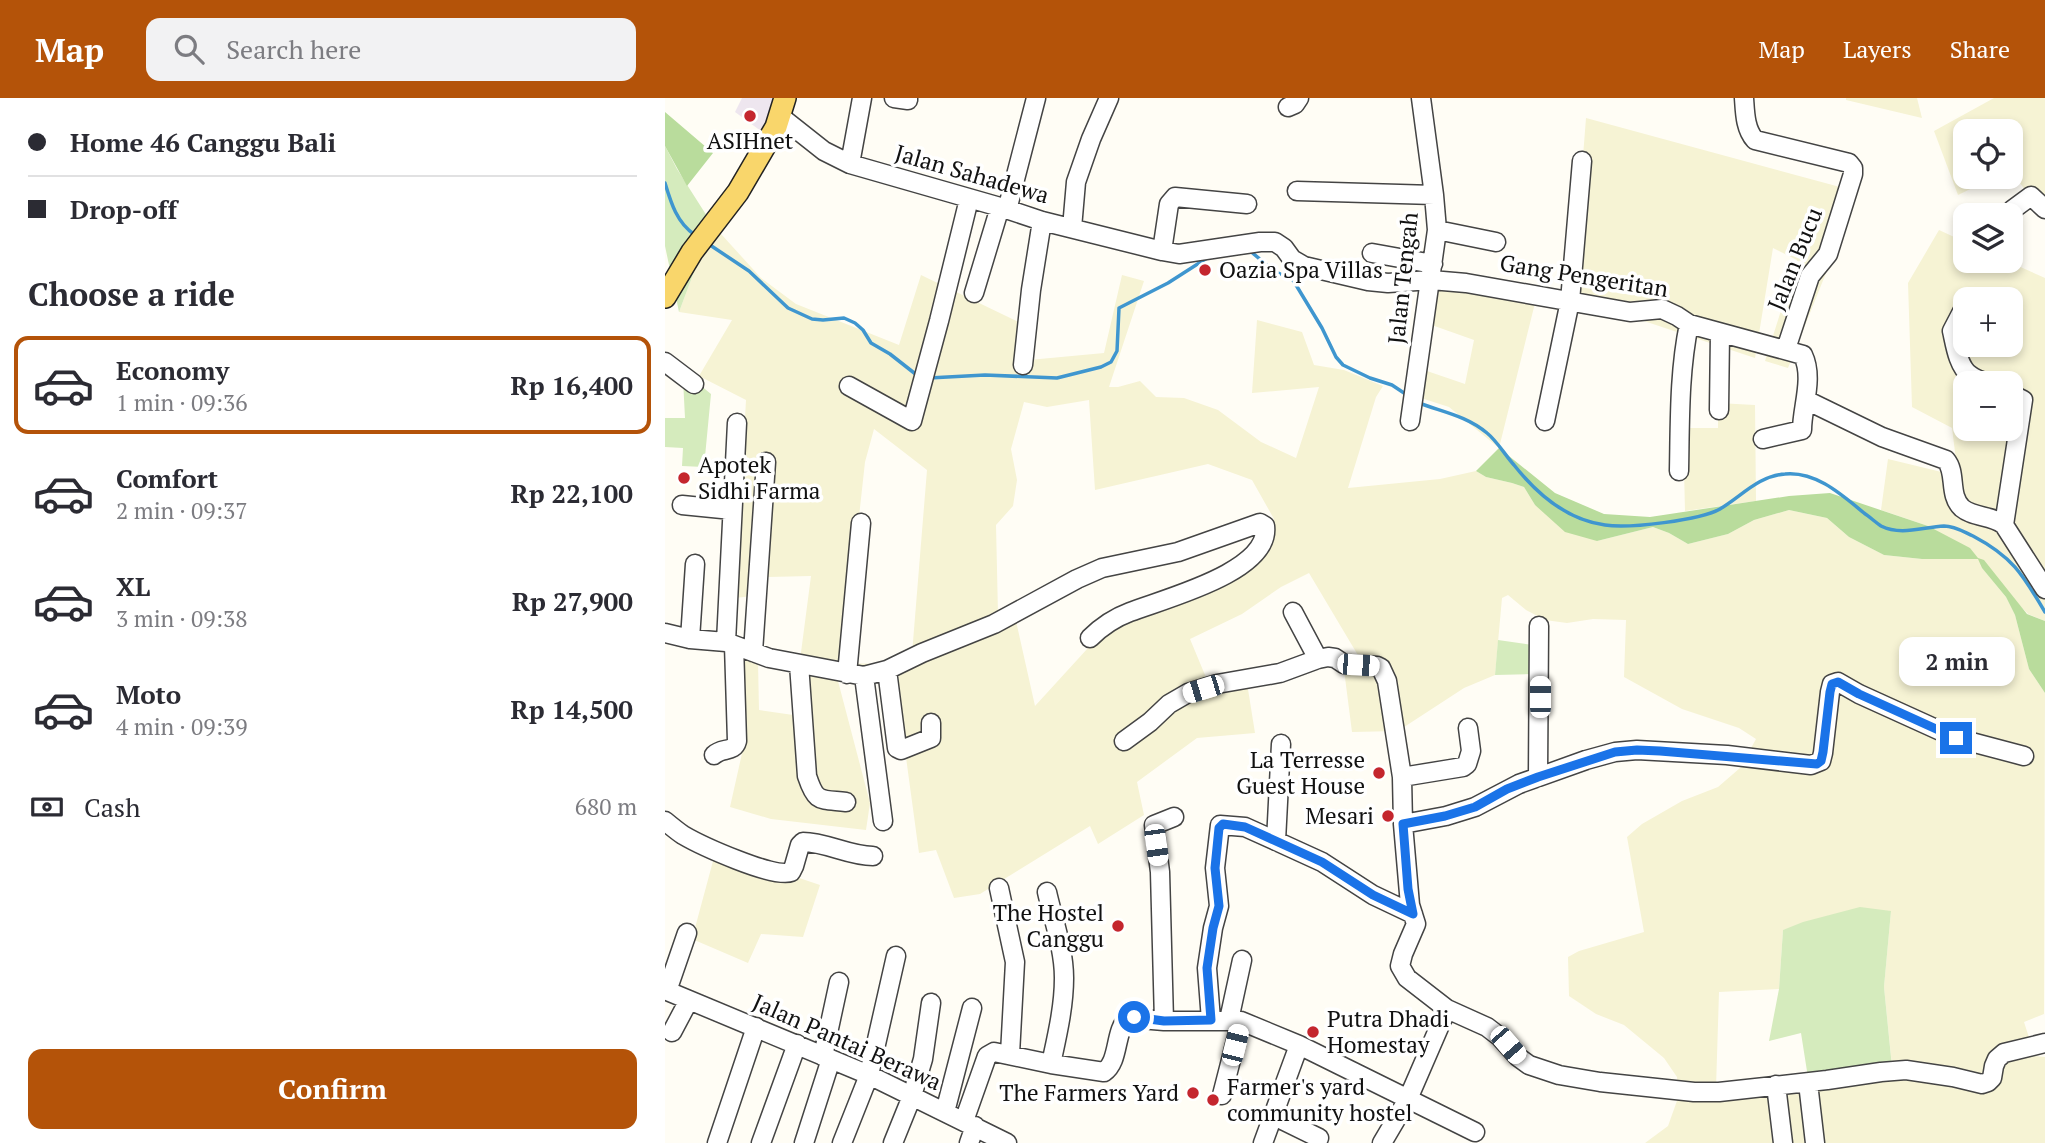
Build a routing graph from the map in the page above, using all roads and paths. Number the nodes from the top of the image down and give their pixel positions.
1 (862, 98) edge
2 (894, 98) edge
3 (908, 98) edge
4 (1036, 98) edge
5 (1420, 98) edge
6 (1744, 98) edge
7 (1107, 99) edge
8 (783, 108) edge
9 (1582, 161) dead end
10 (849, 164) junction
11 (1297, 191) dead end
12 (1434, 195) junction
13 (969, 199) junction
14 (2022, 203) edge
15 (1247, 204) dead end
16 (1003, 208) junction
17 (2045, 209) edge
18 (1042, 221) junction
19 (1072, 228) junction
20 (1437, 230) junction
21 (1496, 242) dead end
22 (1162, 251) junction
23 (1372, 253) dead end
24 (1432, 272) junction
25 (974, 293) dead end
26 (665, 298) edge
27 (1570, 301) junction
28 (1689, 324) junction
29 (1720, 333) junction
30 (1786, 349) junction
31 (665, 362) edge
32 (1023, 365) dead end
33 (694, 384) dead end
34 (849, 386) dead end
35 (1805, 400) junction
36 (1719, 410) dead end
37 (1411, 421) dead end
38 (1545, 421) dead end
39 (737, 423) dead end
40 (1763, 439) dead end
41 (2017, 441) edge
42 (766, 462) dead end
43 (1679, 471) dead end
44 (682, 505) dead end
45 (732, 510) junction
46 (861, 523) dead end
47 (2004, 525) junction
48 (695, 564) dead end
49 (2045, 589) edge
50 (1293, 612) dead end
51 (1539, 626) dead end
52 (665, 633) edge
53 (1090, 638) dead end
54 (690, 639) junction
55 (730, 643) junction
56 (753, 652) junction
57 (1318, 659) junction
58 (794, 663) junction
59 (887, 670) junction
60 (855, 675) junction
61 (931, 723) dead end
62 (1468, 728) dead end
63 (1124, 741) dead end
64 (1281, 744) dead end
65 (714, 755) dead end
66 (2024, 756) dead end
67 (1402, 777) junction
68 (1538, 777) junction
69 (795, 778) dead end
70 (846, 802) dead end
71 (1174, 817) dead end
72 (665, 821) edge
73 (883, 821) dead end
74 (1403, 824) junction
75 (1276, 841) junction
76 (873, 856) dead end
77 (999, 888) dead end
78 (1047, 892) dead end
79 (1413, 914) junction
80 (687, 933) dead end
81 (896, 956) dead end
82 (1242, 960) dead end
83 (839, 982) dead end
84 (666, 991) edge
85 (689, 1000) junction
86 (931, 1003) dead end
87 (972, 1008) dead end
88 (1447, 1009) junction
89 (1227, 1020) junction
90 (1164, 1021) junction
91 (756, 1027) junction
92 (672, 1032) dead end
93 (797, 1044) junction
94 (2045, 1044) edge
95 (1299, 1045) junction
96 (1010, 1054) junction
97 (827, 1057) junction
98 (1051, 1064) junction
99 (869, 1075) junction
100 (1808, 1083) junction
101 (1776, 1085) junction
102 (1222, 1094) dead end
103 (912, 1096) junction
104 (1408, 1099) junction
105 (945, 1112) junction
106 (1274, 1116) junction
107 (970, 1130) edge
108 (1475, 1132) dead end
109 (1319, 1138) dead end
110 (717, 1143) edge
111 (761, 1143) edge
112 (804, 1143) edge
113 (842, 1143) edge
114 (893, 1143) edge
115 (1007, 1143) edge
116 (1263, 1143) edge
117 (1382, 1143) edge
118 (1783, 1143) edge
119 (1815, 1143) edge

1 - 10 street
2 - 3 street
4 - 16 street
5 - 12 street, Jalan Tengah
6 - 30 street, Jalan Bucu
7 - 19 street
8 - 10 street, Jalan Sahadewa
8 - 26 main road
9 - 27 street
10 - 13 street, Jalan Sahadewa
11 - 12 street
12 - 20 street, Jalan Tengah
13 - 16 street, Jalan Sahadewa
13 - 34 street
14 - 17 street
15 - 22 street
16 - 18 street, Jalan Sahadewa
16 - 25 street
18 - 19 street, Jalan Sahadewa
18 - 32 street
19 - 22 street, Jalan Sahadewa
20 - 21 street
20 - 24 street, Jalan Tengah
22 - 24 street, Jalan Sahadewa
23 - 24 street
24 - 27 street, Gang Pengeritan
24 - 37 street, Jalan Tengah
27 - 28 street, Gang Pengeritan
27 - 38 street
28 - 29 street, Gang Pengeritan
28 - 43 street
29 - 30 street, Gang Pengeritan
29 - 36 street
30 - 35 street
31 - 33 street
35 - 40 street
35 - 47 street
39 - 45 street
41 - 47 street
42 - 56 street
44 - 45 street
45 - 55 street
46 - 60 street
47 - 49 street
48 - 54 street
50 - 57 street
51 - 68 street
52 - 54 street
53 - 59 street
54 - 55 street
55 - 56 street
55 - 65 street
56 - 58 street
57 - 63 street
57 - 67 street
58 - 60 street
58 - 69 street
58 - 70 street
59 - 60 street
59 - 61 street
60 - 73 street
62 - 67 street
64 - 75 street
66 - 68 street
67 - 74 street
68 - 74 street
71 - 90 street
72 - 76 street
74 - 79 street
75 - 79 street
75 - 89 street
77 - 96 street
78 - 98 street
79 - 88 street
80 - 84 street
81 - 99 street
82 - 89 street
83 - 97 street
84 - 85 street, Jalan Pantai Berawa
85 - 91 street, Jalan Pantai Berawa
85 - 92 street
86 - 103 street
87 - 105 street
88 - 101 street
88 - 104 street
89 - 90 street
89 - 95 street
89 - 102 street
90 - 98 street
91 - 93 street, Jalan Pantai Berawa
91 - 110 street
93 - 97 street, Jalan Pantai Berawa
93 - 111 street
94 - 100 street
95 - 104 street
95 - 106 street
96 - 98 street
96 - 107 street
97 - 99 street, Jalan Pantai Berawa
97 - 112 street
99 - 103 street, Jalan Pantai Berawa
99 - 113 street
100 - 101 street
100 - 119 street
101 - 118 street
103 - 105 street, Jalan Pantai Berawa
103 - 114 street
104 - 108 street
104 - 117 street
105 - 107 street, Jalan Pantai Berawa
106 - 109 street
106 - 116 street
107 - 115 street, Jalan Pantai Berawa

